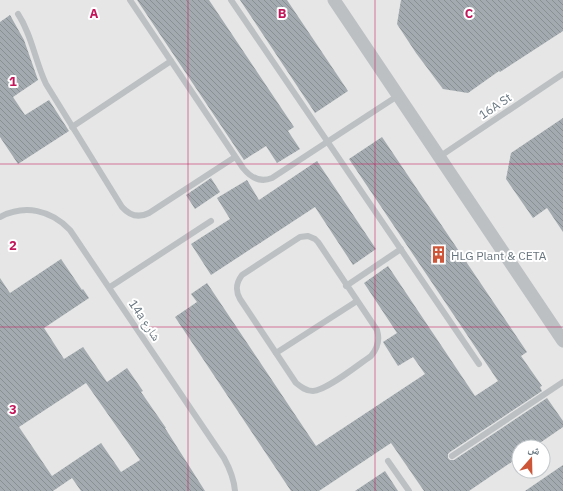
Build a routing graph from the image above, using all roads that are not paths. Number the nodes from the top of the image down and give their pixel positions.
1 (130, 0) edge
2 (231, 0) edge
3 (337, 1) edge
4 (18, 14) dead end
5 (171, 61) junction
6 (563, 74) edge
7 (398, 95) junction
8 (72, 127) junction
9 (327, 141) junction
10 (235, 157) junction
11 (439, 157) junction
12 (0, 217) edge
13 (211, 221) dead end
14 (401, 249) junction
15 (346, 286) junction
16 (110, 287) junction
17 (357, 301) junction
18 (563, 341) edge
19 (276, 352) junction
20 (479, 364) dead end
21 (563, 382) edge
22 (452, 456) dead end
23 (388, 460) dead end
24 (235, 491) edge
25 (409, 491) edge

1 - 5 lane
2 - 9 lane
3 - 7 street
4 - 8 lane
5 - 8 lane
5 - 10 lane
6 - 11 lane, 16A St
7 - 9 lane
7 - 11 street
8 - 10 lane
9 - 10 lane
9 - 14 lane
11 - 18 street
12 - 16 lane, 14a شارع
13 - 16 lane
14 - 15 lane
14 - 20 lane
15 - 17 lane
15 - 19 lane
16 - 24 lane, 14a شارع
17 - 19 lane
17 - 19 lane
21 - 22 lane
23 - 25 lane

